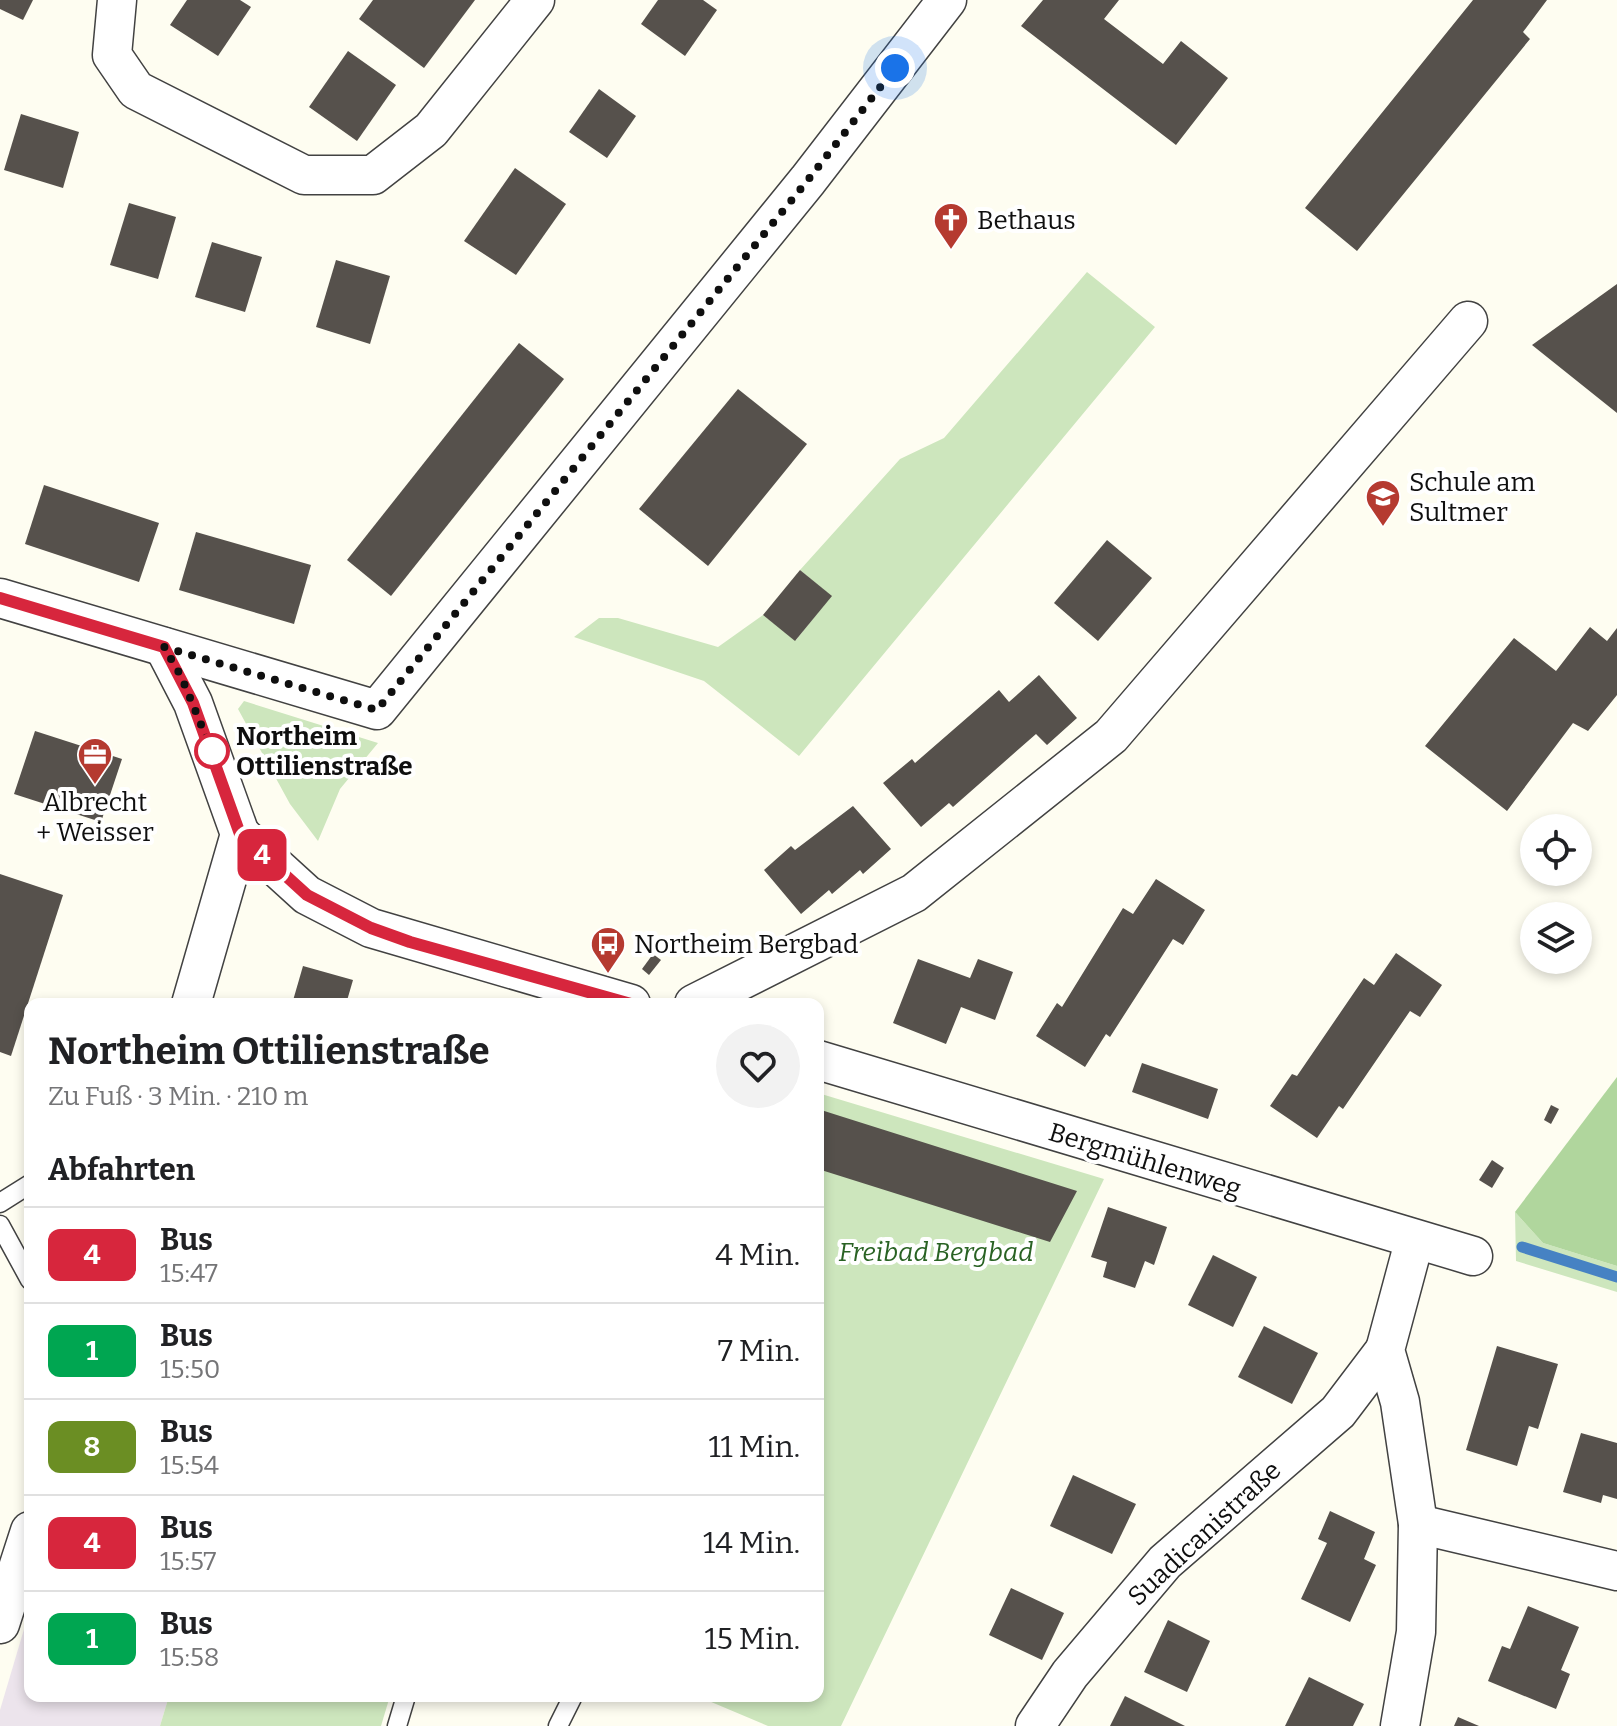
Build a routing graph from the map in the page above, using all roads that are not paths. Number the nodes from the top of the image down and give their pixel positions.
1 (117, 0) edge
2 (535, 0) edge
3 (947, 0) edge
4 (1468, 321) dead end
5 (0, 598) edge
6 (164, 647) junction
7 (240, 834) junction
8 (193, 998) edge
9 (610, 998) edge
10 (706, 998) edge
11 (824, 1062) edge
12 (24, 1188) edge
13 (0, 1203) edge
14 (0, 1225) edge
15 (1414, 1242) junction
16 (1473, 1256) dead end
17 (24, 1269) edge
18 (1385, 1350) junction
19 (1418, 1524) junction
20 (24, 1550) edge
21 (1617, 1571) edge
22 (0, 1624) edge
23 (404, 1702) edge
24 (570, 1702) edge
25 (397, 1726) edge
26 (558, 1726) edge
27 (1035, 1726) edge
28 (1400, 1726) edge

1 - 2 street
3 - 6 street
4 - 10 street
5 - 6 street
6 - 7 street
7 - 8 street
7 - 9 street
11 - 15 street, Bergmühlenweg
12 - 13 lane
14 - 17 lane
15 - 16 street, Bergmühlenweg
15 - 18 street
18 - 19 street
18 - 27 street, Suadicanistraße
19 - 21 street
19 - 28 street
20 - 22 street
23 - 25 lane
24 - 26 lane

